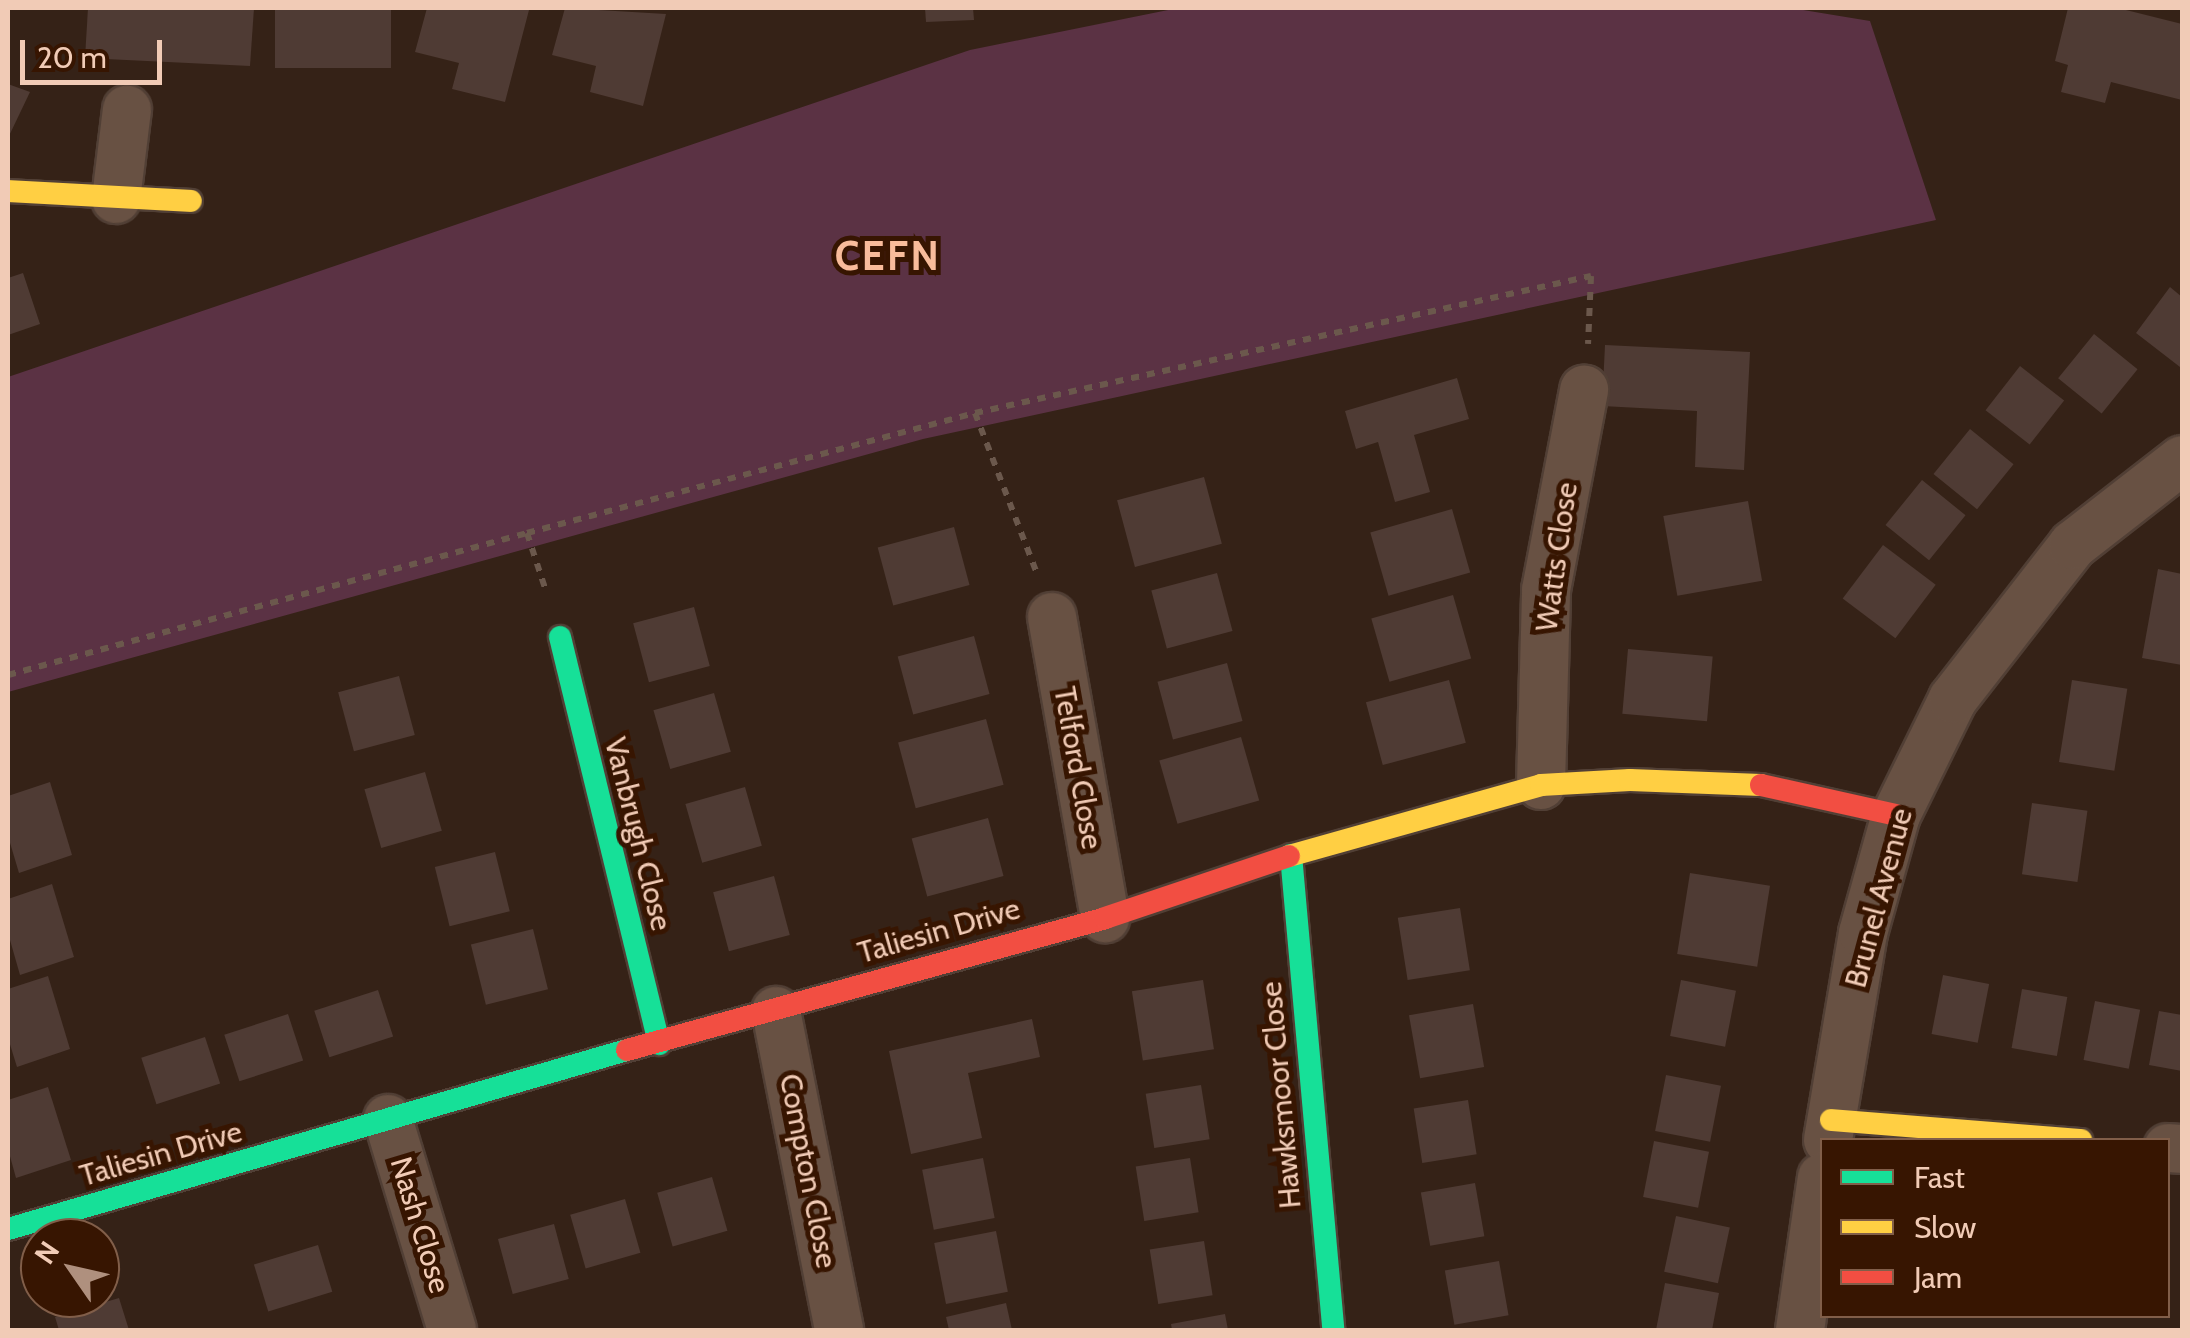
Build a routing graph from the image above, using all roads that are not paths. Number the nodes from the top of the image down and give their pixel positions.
1 (127, 110) dead end
2 (8, 191) edge
3 (116, 199) junction
4 (192, 202) dead end
5 (1584, 390) dead end
6 (2182, 460) edge
7 (1052, 618) road end
8 (560, 638) dead end
9 (1541, 785) junction
10 (1896, 815) junction
11 (1291, 855) junction
12 (1105, 918) junction
13 (776, 1011) junction
14 (659, 1044) junction
15 (388, 1119) junction
16 (1830, 1130) edge
17 (2031, 1138) edge
18 (1820, 1192) edge
19 (8, 1229) edge
20 (452, 1330) edge
21 (839, 1330) edge
22 (1333, 1330) edge
23 (1800, 1330) edge

1 - 3 street
2 - 3 street
3 - 4 street
5 - 9 street, Watts Close
6 - 10 street, Brunel Avenue
7 - 12 street, Telford Close
8 - 14 street, Vanbrugh Close
9 - 10 street, Taliesin Drive
9 - 11 street, Taliesin Drive
10 - 16 street, Brunel Avenue
11 - 12 street, Taliesin Drive
11 - 22 street, Hawksmoor Close
12 - 13 street, Taliesin Drive
13 - 14 street, Taliesin Drive
13 - 21 street, Compton Close
14 - 15 street, Taliesin Drive
15 - 19 street, Taliesin Drive
15 - 20 street, Nash Close
16 - 17 street
18 - 23 street

